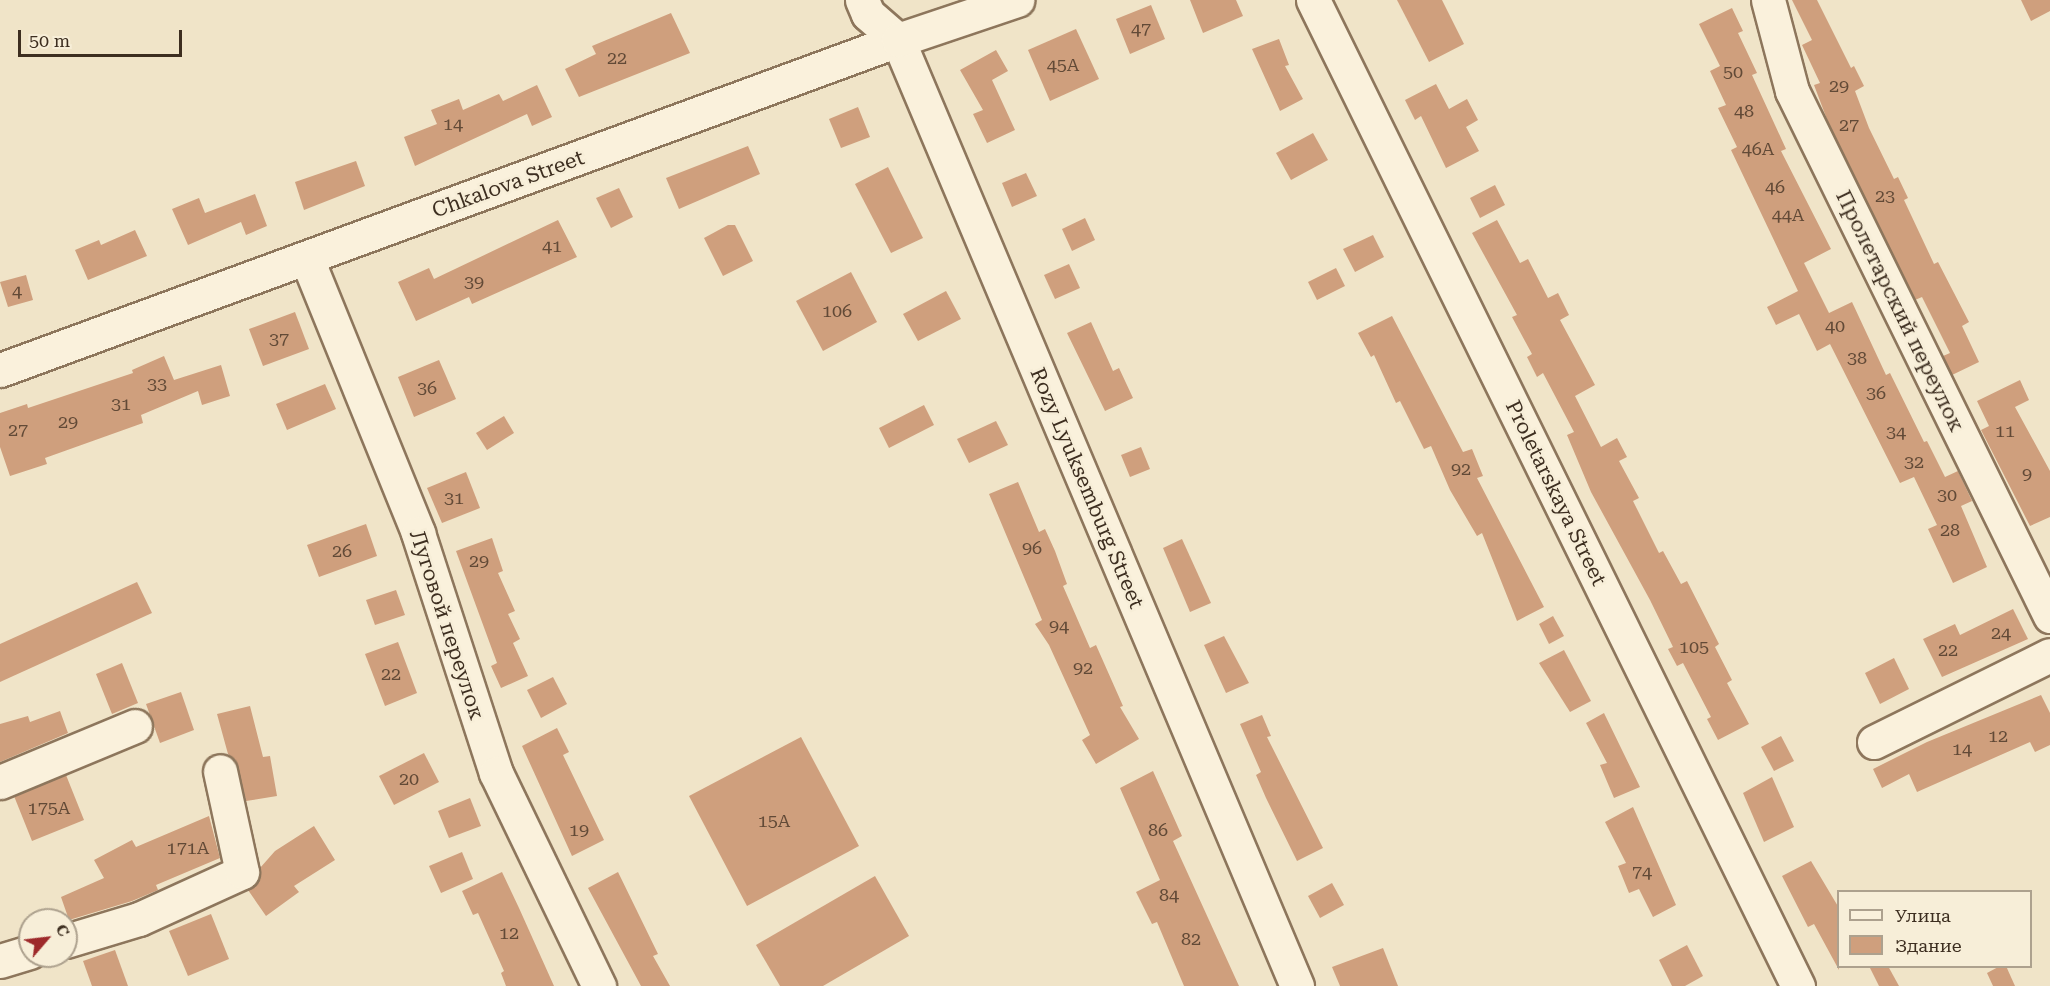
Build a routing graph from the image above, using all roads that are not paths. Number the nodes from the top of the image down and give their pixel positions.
1 (862, 0) edge
2 (1017, 0) edge
3 (1313, 0) edge
4 (1767, 0) edge
5 (898, 40) junction
6 (307, 259) junction
7 (0, 370) edge
8 (2050, 616) edge
9 (2050, 655) edge
10 (135, 726) dead end
11 (1874, 742) dead end
12 (219, 771) dead end
13 (0, 782) edge
14 (78, 937) edge
15 (18, 956) edge
16 (0, 961) edge
17 (599, 986) edge
18 (1297, 986) edge
19 (1798, 986) edge

1 - 5 street, Rozy Lyuksemburg Street
2 - 5 street, Chkalova Street
3 - 19 street, Proletarskaya Street
4 - 8 street, Пролетарский переулок
5 - 6 street, Chkalova Street
5 - 18 street, Rozy Lyuksemburg Street
6 - 7 street, Chkalova Street
6 - 17 street, Луговой переулок
9 - 11 street
10 - 13 street
12 - 14 street
15 - 16 street

